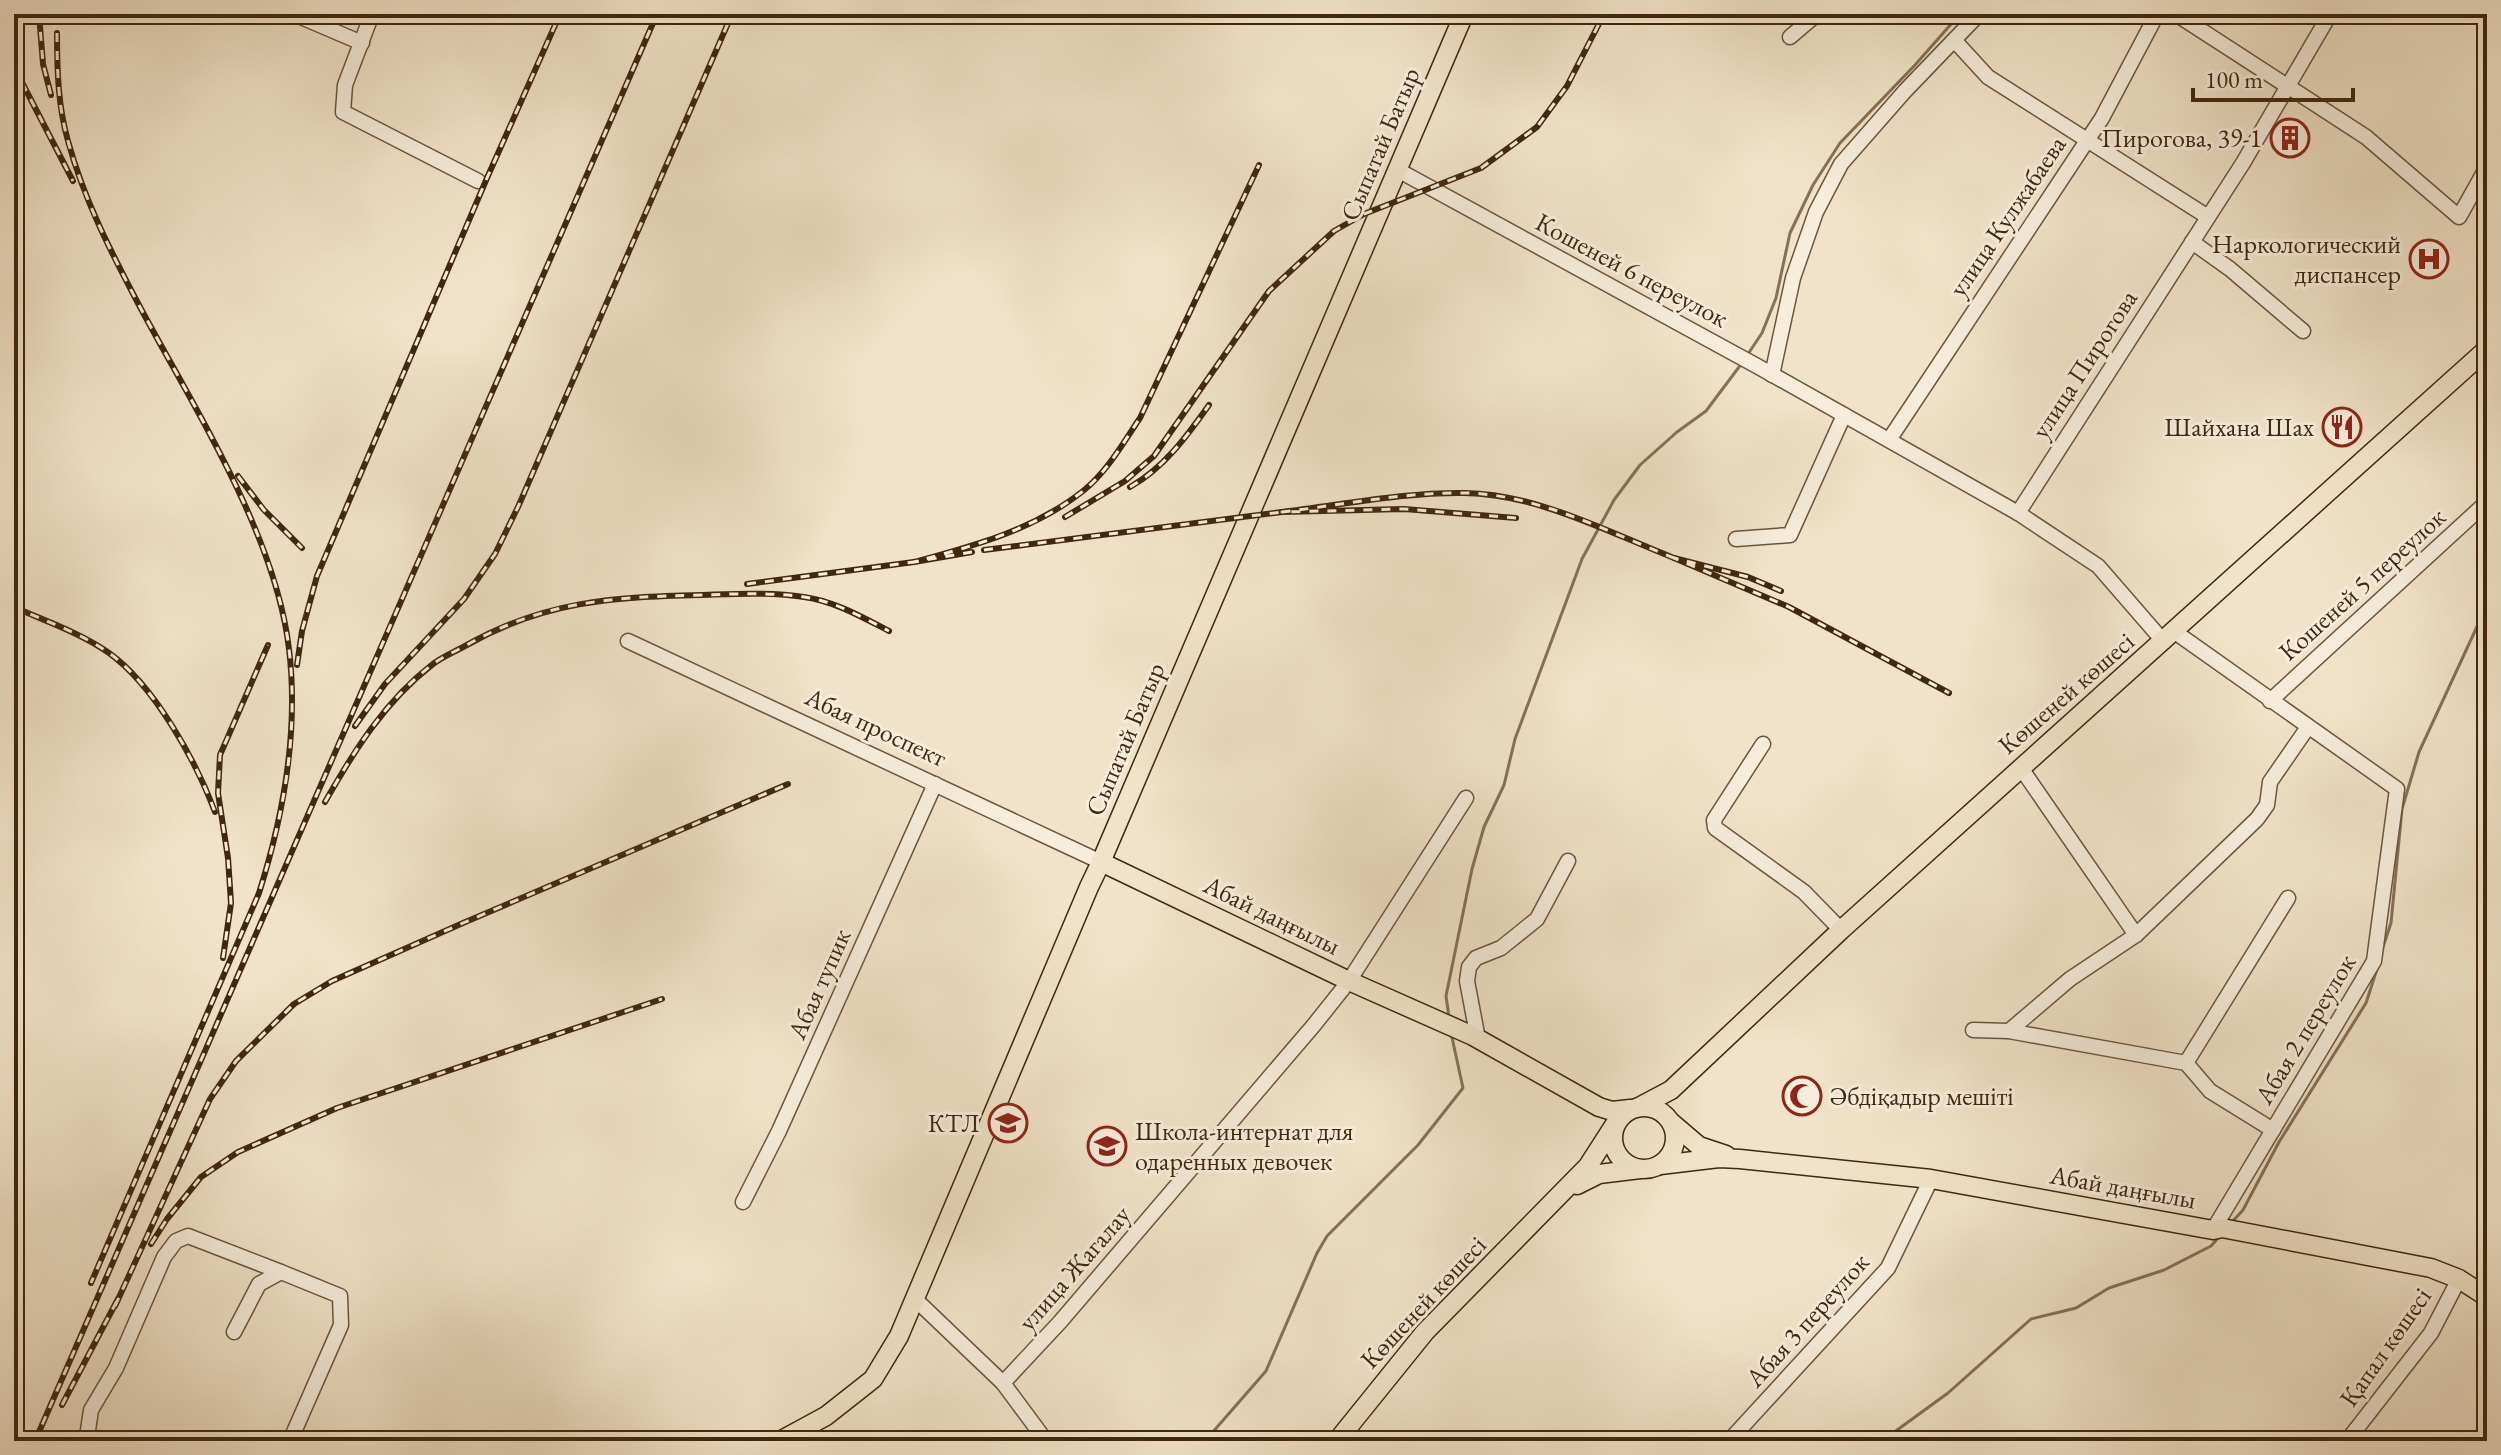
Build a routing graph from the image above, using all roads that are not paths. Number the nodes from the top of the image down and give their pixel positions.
1 (294, 14) edge
2 (372, 14) edge
3 (1464, 14) edge
4 (1817, 14) edge
5 (1979, 14) edge
6 (2157, 14) edge
7 (2176, 14) edge
8 (2330, 14) edge
9 (1790, 37) dead end
10 (1955, 41) junction
11 (362, 43) junction
12 (2288, 86) junction
13 (2087, 140) junction
14 (2487, 167) edge
15 (1396, 169) junction
16 (478, 181) dead end
17 (2208, 217) junction
18 (2192, 242) junction
19 (2303, 331) dead end
20 (2487, 349) edge
21 (1772, 375) junction
22 (1844, 415) junction
23 (1889, 440) junction
24 (2487, 502) edge
25 (2018, 513) junction
26 (1736, 539) dead end
27 (2169, 637) junction
28 (628, 641) dead end
29 (2270, 701) junction
30 (2308, 727) junction
31 (1763, 744) dead end
32 (2021, 768) junction
33 (935, 784) junction
34 (2397, 789) joint
35 (1466, 798) dead end
36 (1568, 861) dead end
37 (1101, 862) junction
38 (2288, 898) dead end
39 (1841, 930) junction
40 (2136, 935) junction
41 (1349, 981) junction
42 (1973, 1030) dead end
43 (2009, 1031) junction
44 (1475, 1038) junction
45 (2186, 1063) junction
46 (1682, 1078) junction
47 (1572, 1092) junction
48 (1671, 1122) junction
49 (1622, 1124) junction
50 (2273, 1130) junction
51 (1740, 1159) junction
52 (1660, 1165) junction
53 (1641, 1169) junction
54 (1931, 1179) junction
55 (743, 1202) dead end
56 (1553, 1204) junction
57 (2213, 1230) junction
58 (281, 1272) junction
59 (2459, 1279) junction
60 (2485, 1292) edge
61 (915, 1299) junction
62 (234, 1332) dead end
63 (1003, 1383) junction
64 (94, 1441) edge
65 (290, 1441) edge
66 (780, 1441) edge
67 (1046, 1441) edge
68 (1337, 1441) edge
69 (1729, 1441) edge
70 (2347, 1441) edge

1 - 11 street
2 - 11 street
3 - 15 main road, Сыпатай Батыр
4 - 9 street
5 - 10 street
6 - 13 street, улица Кулжабаева
7 - 12 street
8 - 12 street, улица Пирогова
10 - 13 street
10 - 21 street
11 - 16 street
12 - 14 street
12 - 17 street, улица Пирогова
13 - 17 street
13 - 23 street, улица Кулжабаева
15 - 21 street, Кошеней 6 переулок
15 - 37 main road, Сыпатай Батыр
17 - 18 street, улица Пирогова
18 - 19 street
18 - 25 street, улица Пирогова
20 - 27 main road, Көшеней көшесі
21 - 22 street, Кошеней 6 переулок
22 - 23 street, Кошеней 6 переулок
22 - 26 street
23 - 25 street, Кошеней 6 переулок
24 - 29 street, Кошеней 5 переулок
25 - 27 street, Кошеней 6 переулок
27 - 29 street, Кошеней 6 переулок
27 - 32 main road, Көшеней көшесі
28 - 33 street, Абая проспект
29 - 30 street, Кошеней 6 переулок
30 - 34 street, Кошеней 6 переулок
30 - 40 street
31 - 39 street
32 - 39 main road, Көшеней көшесі
32 - 40 street
33 - 37 street, Абая проспект
33 - 55 street, Абая тупик
34 - 50 street, Абая 2 переулок
35 - 41 street, улица Жагалау
36 - 44 street
37 - 41 main road, Абай даңғылы
37 - 61 main road, Сыпатай Батыр
38 - 45 street
39 - 46 main road, Көшеней көшесі
40 - 43 street
41 - 44 main road, Абай даңғылы
41 - 63 street, улица Жагалау
42 - 43 street
43 - 45 street
44 - 47 main road
45 - 50 street
46 - 48 main road
46 - 49 main road, Көшеней көшесі
47 - 49 main road
47 - 49 main road
48 - 49 main road
48 - 51 main road
48 - 52 main road
49 - 53 main road
49 - 56 main road
50 - 57 street, Абая 2 переулок
51 - 52 main road
51 - 54 main road, Абай даңғылы
52 - 53 main road
53 - 56 main road
54 - 57 main road, Абай даңғылы
54 - 69 street, Абая 3 переулок
56 - 68 main road, Көшеней көшесі
57 - 59 main road, Абай даңғылы
58 - 62 street
58 - 64 street
58 - 65 street
59 - 60 main road, Абай даңғылы
59 - 70 street, Қапал көшесі
61 - 63 street
61 - 66 main road, Сыпатай Батыр
63 - 67 street

